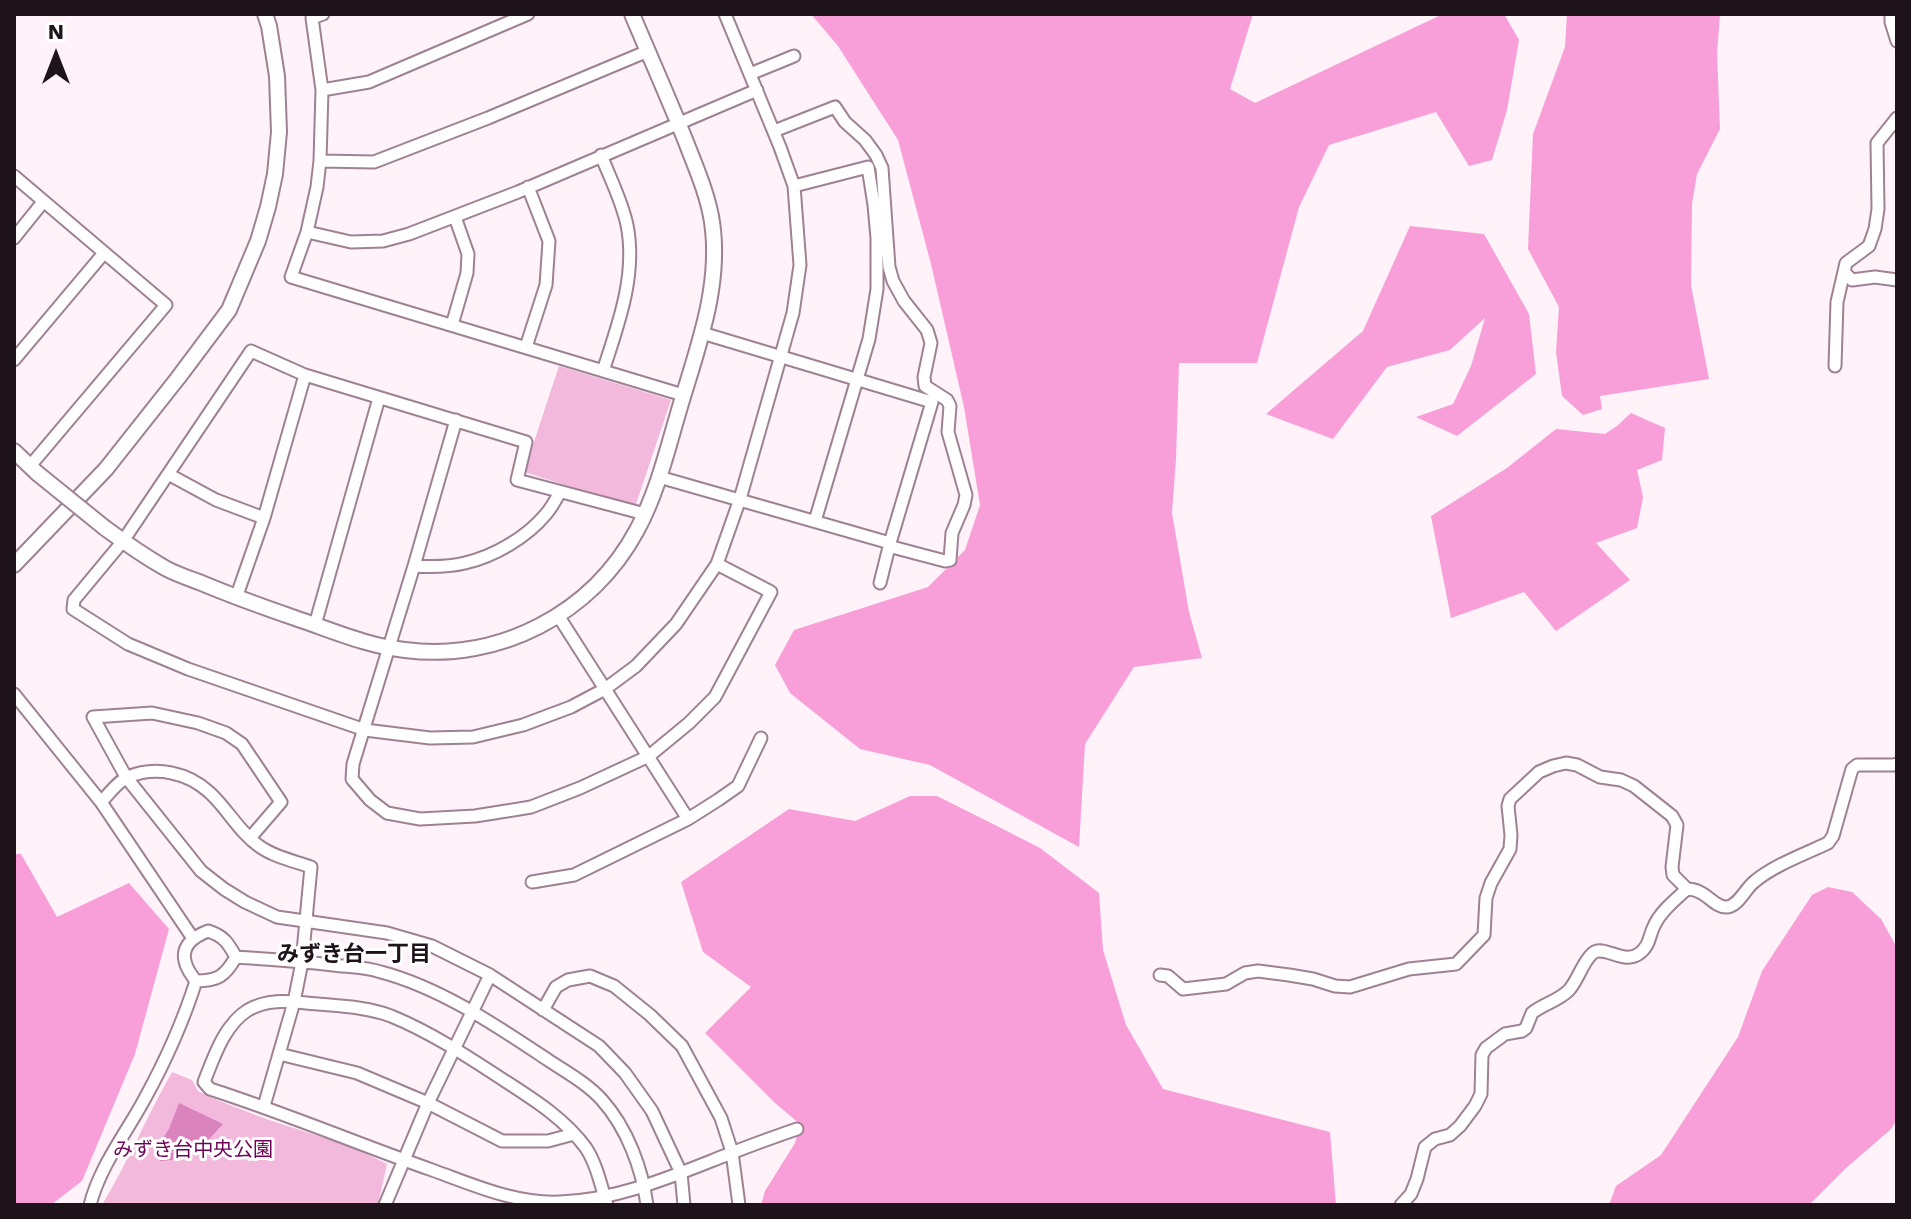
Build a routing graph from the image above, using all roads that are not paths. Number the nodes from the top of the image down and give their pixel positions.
1 (265, 14) edge
2 (323, 14) edge
3 (528, 14) edge
4 (632, 14) edge
5 (725, 14) edge
6 (1891, 14) edge
7 (1897, 41) edge
8 (648, 51) junction
9 (794, 56) dead end
10 (750, 74) junction
11 (322, 90) junction
12 (757, 90) junction
13 (1897, 118) edge
14 (679, 123) junction
15 (774, 131) junction
16 (601, 155) junction
17 (320, 161) junction
18 (14, 176) edge
19 (794, 186) junction
20 (528, 187) junction
21 (43, 202) junction
22 (455, 217) junction
23 (307, 232) junction
24 (14, 238) edge
25 (104, 253) junction
26 (1844, 272) junction
27 (1897, 280) edge
28 (452, 325) junction
29 (702, 333) junction
30 (526, 347) junction
31 (782, 357) junction
32 (14, 360) edge
33 (1835, 366) dead end
34 (603, 371) junction
35 (305, 375) junction
36 (857, 378) junction
37 (683, 395) junction
38 (379, 398) junction
39 (456, 420) junction
40 (14, 451) edge
41 (33, 469) junction
42 (168, 474) junction
43 (659, 477) junction
44 (560, 492) junction
45 (740, 499) junction
46 (645, 514) junction
47 (264, 518) junction
48 (815, 521) junction
49 (123, 541) junction
50 (890, 543) junction
51 (717, 564) junction
52 (14, 565) edge
53 (414, 566) junction
54 (880, 583) dead end
55 (236, 598) junction
56 (559, 617) junction
57 (315, 625) junction
58 (388, 648) junction
59 (605, 689) junction
60 (14, 694) edge
61 (365, 730) junction
62 (761, 738) dead end
63 (649, 756) junction
64 (1897, 764) edge
65 (126, 777) junction
66 (101, 802) junction
67 (688, 819) junction
68 (250, 838) junction
69 (532, 882) dead end
70 (1687, 889) junction
71 (307, 922) junction
72 (192, 937) junction
73 (236, 957) junction
74 (302, 962) junction
75 (490, 975) junction
76 (1160, 975) dead end
77 (196, 981) junction
78 (294, 1002) junction
79 (543, 1010) junction
80 (471, 1012) junction
81 (454, 1048) junction
82 (279, 1054) junction
83 (428, 1103) junction
84 (264, 1106) junction
85 (797, 1129) dead end
86 (574, 1134) junction
87 (732, 1152) junction
88 (402, 1160) junction
89 (681, 1173) junction
90 (644, 1186) junction
91 (605, 1200) edge
92 (90, 1205) edge
93 (385, 1205) edge
94 (647, 1205) edge
95 (684, 1205) edge
96 (739, 1205) edge
97 (1401, 1205) edge

1 - 52 street
2 - 11 street
3 - 11 street
4 - 8 street
5 - 10 street
6 - 7 street
8 - 14 street
8 - 17 street
9 - 10 street
10 - 12 street
11 - 17 street
12 - 14 street
12 - 15 street
13 - 26 street
14 - 16 street
14 - 29 street
15 - 19 street
15 - 50 street
16 - 20 street
16 - 34 street
17 - 23 street
18 - 21 street
19 - 31 street
19 - 36 street
20 - 22 street
20 - 30 street
21 - 24 street
21 - 25 street
22 - 23 street
22 - 28 street
23 - 28 street
25 - 32 street
25 - 41 street
26 - 27 street
26 - 33 street
28 - 30 street
29 - 31 street
29 - 37 street
30 - 34 street
31 - 36 street
31 - 45 street
34 - 37 street
35 - 38 street
35 - 42 street
35 - 47 street
36 - 48 street
36 - 50 street
37 - 43 street
38 - 39 street
38 - 57 street
39 - 44 street
39 - 53 street
40 - 41 street
41 - 49 street, bridge
42 - 47 street
42 - 49 street
43 - 45 street
43 - 46 street
44 - 46 street
44 - 53 street
45 - 48 street
45 - 51 street
46 - 56 street
47 - 55 street
48 - 50 street
49 - 55 street
49 - 61 street
50 - 54 street
51 - 59 street
51 - 63 street
53 - 58 street
55 - 57 street
56 - 58 street
56 - 59 street
57 - 58 street
58 - 61 street
59 - 61 street
59 - 63 street
60 - 66 street
61 - 63 street
62 - 67 street
63 - 67 street
64 - 70 street
65 - 66 street
65 - 68 street
65 - 68 street
65 - 71 street
66 - 72 street
67 - 69 street
68 - 71 street
70 - 76 street
70 - 97 street
71 - 74 street
71 - 75 street
72 - 73 street
72 - 77 street
73 - 74 street
73 - 77 street
74 - 78 street
74 - 80 street
75 - 79 street
75 - 80 street
77 - 92 street
78 - 81 street
78 - 82 street
78 - 84 street
79 - 87 street
79 - 89 street
80 - 81 street
80 - 90 street
81 - 83 street
81 - 86 street
82 - 83 street
82 - 84 street
83 - 86 street
83 - 88 street
84 - 88 street
85 - 87 street
86 - 91 street
87 - 89 street
87 - 96 street
88 - 91 street
88 - 93 street
89 - 90 street
89 - 95 street
90 - 91 street
90 - 94 street

